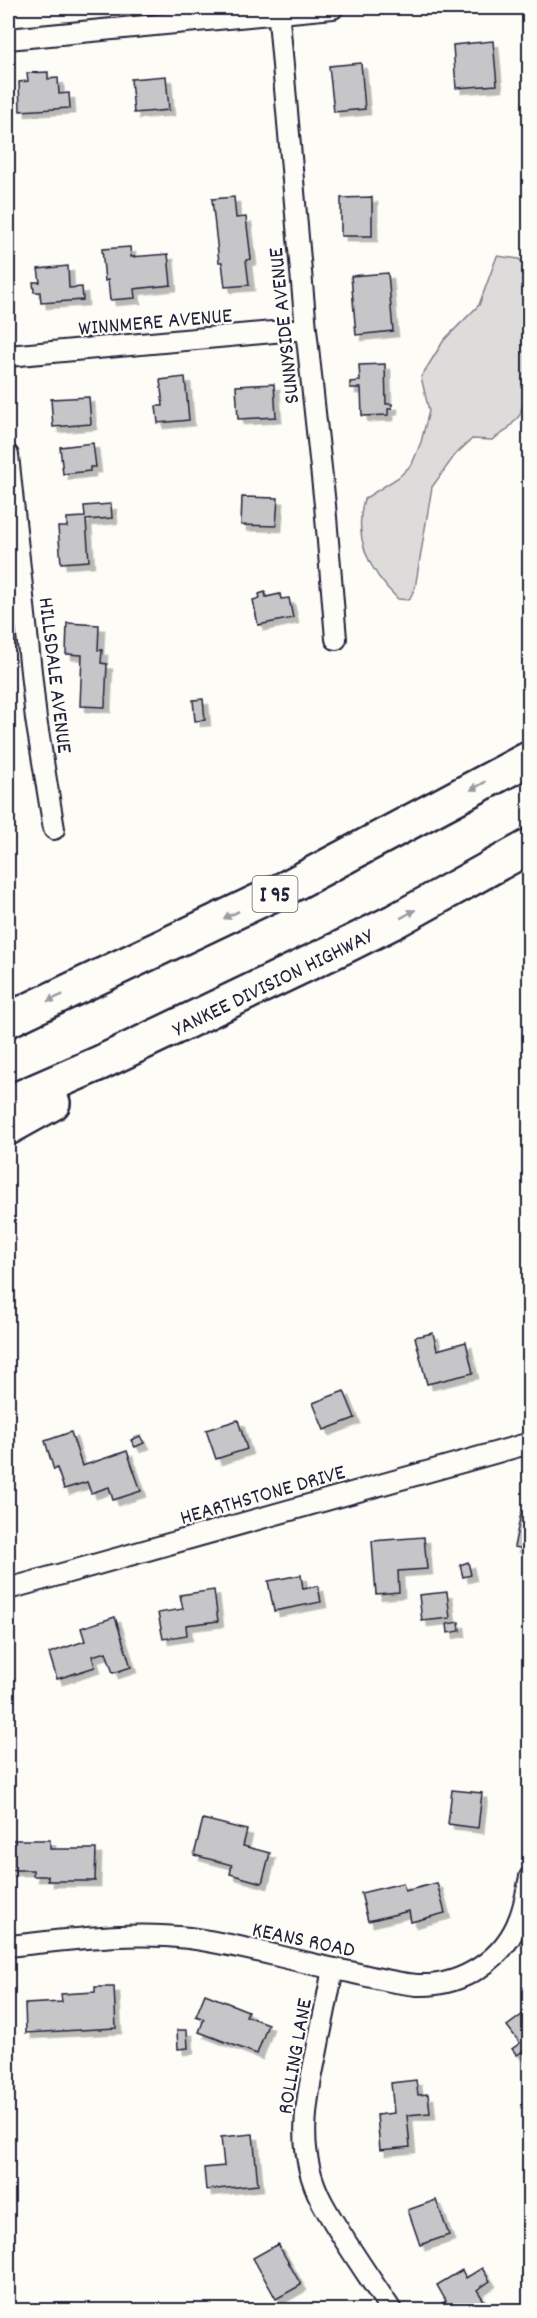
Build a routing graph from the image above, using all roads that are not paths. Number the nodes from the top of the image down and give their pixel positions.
1 (333, 8) edge
2 (278, 10) edge
3 (8, 39) edge
4 (306, 329) junction
5 (8, 356) edge
6 (8, 455) edge
7 (336, 639) dead end
8 (530, 758) edge
9 (54, 829) dead end
10 (530, 846) edge
11 (224, 1004) junction
12 (10, 1018) edge
13 (8, 1103) edge
14 (8, 1128) edge
15 (530, 1443) edge
16 (8, 1589) edge
17 (530, 1877) edge
18 (8, 1946) edge
19 (333, 1969) junction
20 (391, 2310) edge

1 - 2 street
2 - 3 street
2 - 4 street, SUNNYSIDE AVENUE
4 - 5 street, WINNMERE AVENUE
4 - 7 street, SUNNYSIDE AVENUE
6 - 9 street, HILLSDALE AVENUE
8 -> 12 highway, I 95
11 -> 10 highway, YANKEE DIVISION HIGHWAY
11 - 13 highway, YANKEE DIVISION HIGHWAY
11 - 14 highway
15 - 16 street, HEARTHSTONE DRIVE
17 - 19 street, KEANS ROAD
18 - 19 street, KEANS ROAD
19 - 20 street, ROLLING LANE

